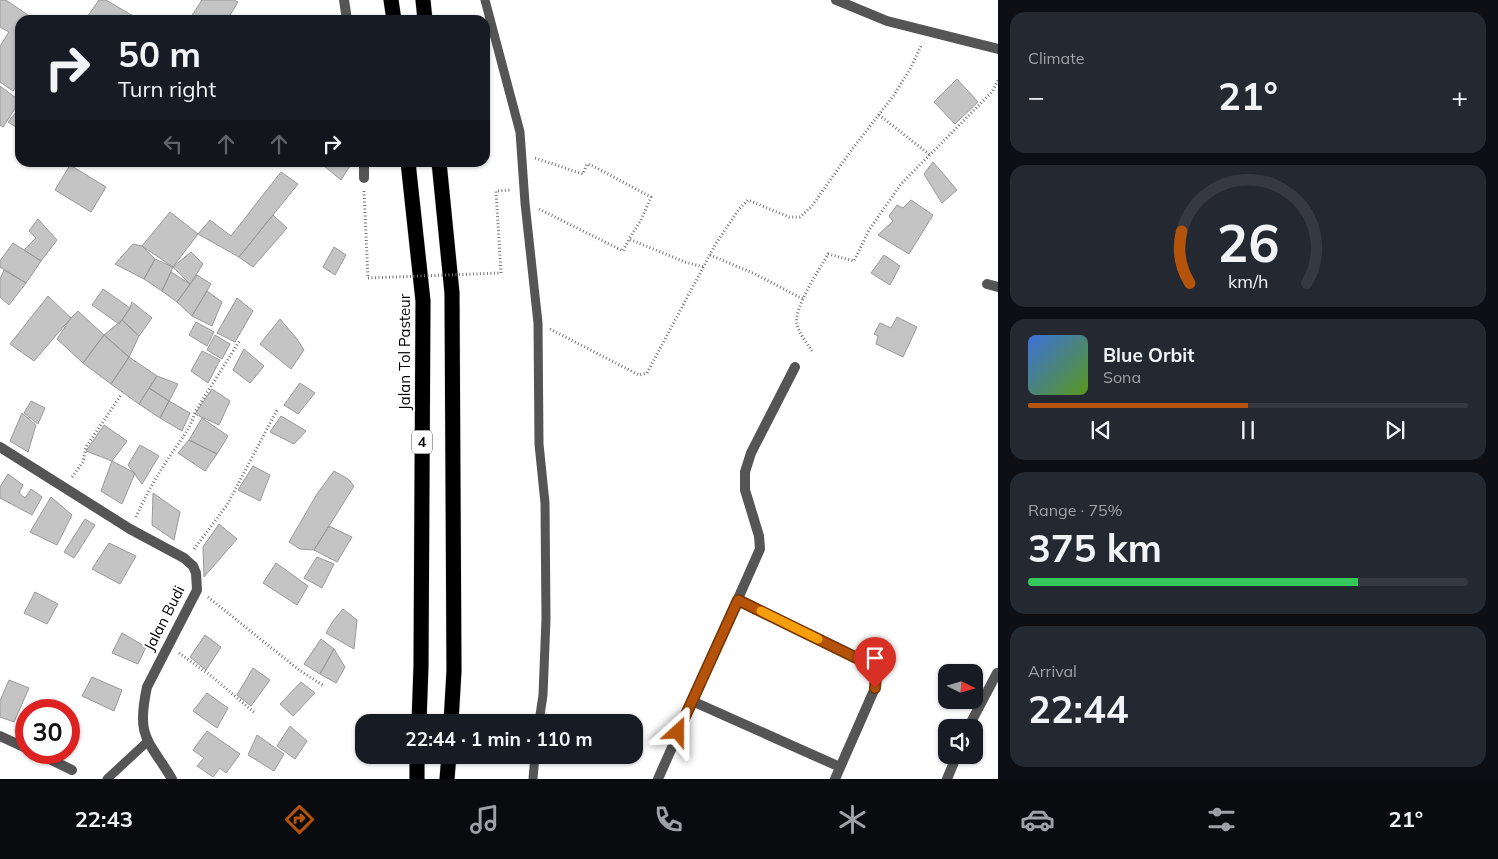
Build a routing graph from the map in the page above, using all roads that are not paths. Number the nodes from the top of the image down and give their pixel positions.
1 (344, 0) edge
2 (391, 0) edge
3 (423, 0) edge
4 (485, 0) edge
5 (836, 0) edge
6 (346, 15) edge
7 (393, 15) edge
8 (424, 15) edge
9 (489, 15) edge
10 (490, 19) edge
11 (998, 48) edge
12 (364, 167) edge
13 (409, 167) edge
14 (440, 167) edge
15 (364, 178) road end
16 (987, 284) dead end
17 (998, 287) edge
18 (795, 367) dead end
19 (0, 447) edge
20 (738, 600) junction
21 (997, 673) dead end
22 (692, 700) junction
23 (419, 714) edge
24 (451, 714) edge
25 (541, 714) edge
26 (973, 719) edge
27 (0, 736) edge
28 (147, 742) junction
29 (15, 743) edge
30 (60, 764) edge
31 (417, 764) edge
32 (448, 764) edge
33 (534, 764) edge
34 (953, 764) edge
35 (840, 767) junction
36 (72, 770) dead end
37 (107, 779) edge
38 (172, 779) edge
39 (416, 779) edge
40 (447, 779) edge
41 (532, 779) edge
42 (658, 779) edge
43 (835, 779) edge
44 (947, 779) edge

1 - 6 street
2 - 7 highway
3 - 8 highway
4 - 9 lane
5 - 11 street
10 - 25 lane
12 - 15 street
13 - 23 highway, Jalan Tol Pasteur / 4
14 - 24 highway, 4
16 - 17 street
18 - 20 street
19 - 28 street, Jalan Budi
20 - 22 street
20 - 35 street
21 - 26 street
22 - 35 street
22 - 42 street
27 - 29 street
28 - 37 lane
28 - 38 street, Jalan Budi
30 - 36 street
31 - 39 highway
32 - 40 highway
33 - 41 lane
34 - 44 street
35 - 43 street

